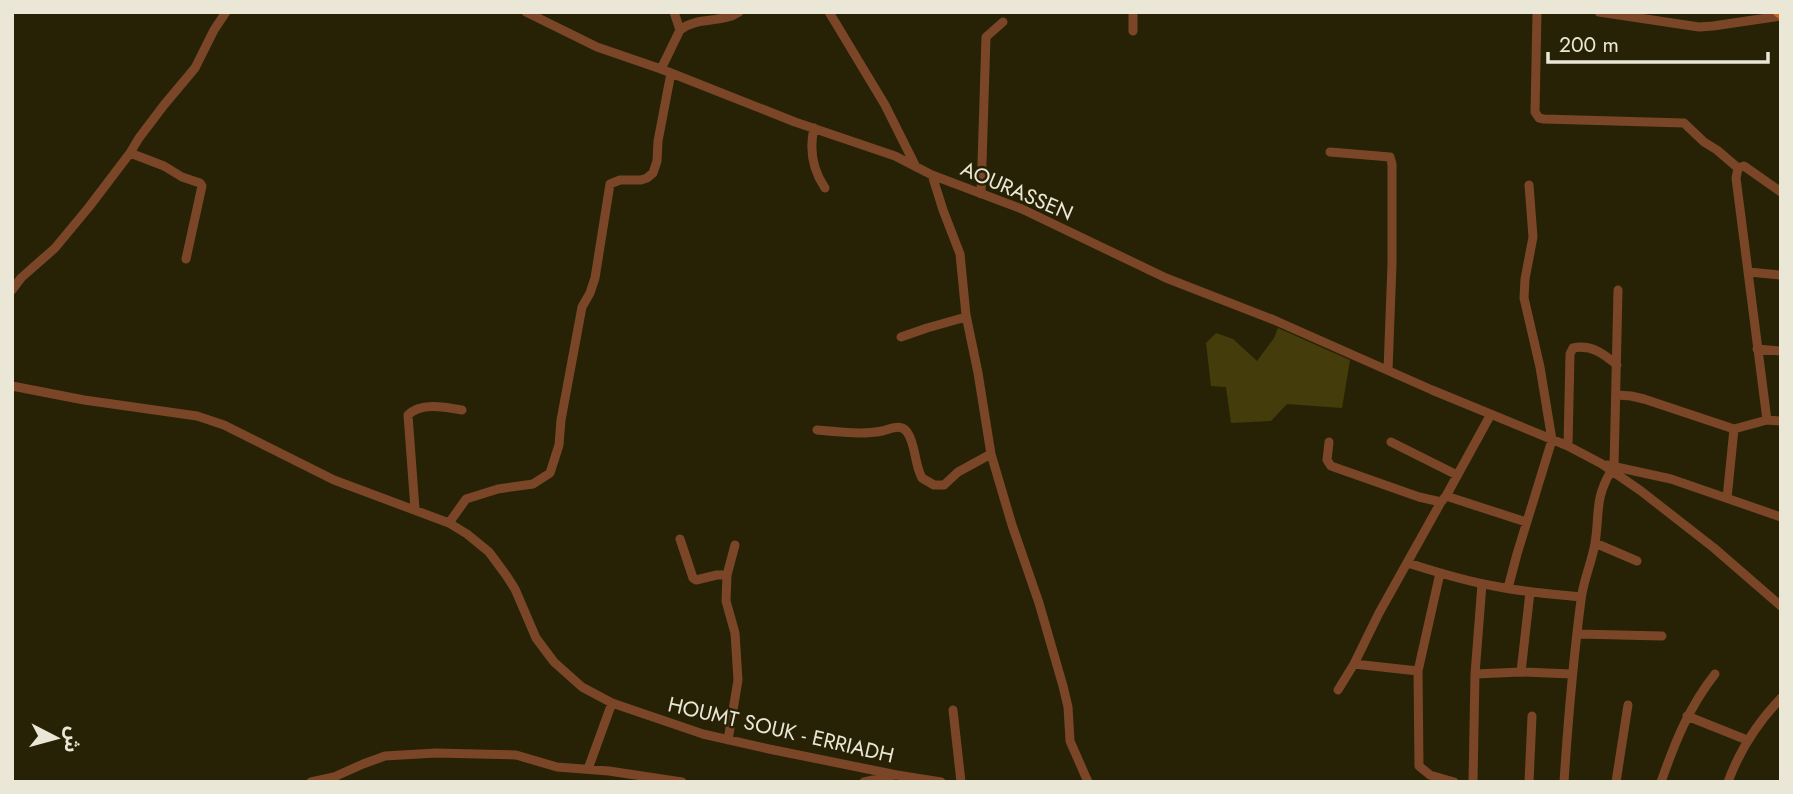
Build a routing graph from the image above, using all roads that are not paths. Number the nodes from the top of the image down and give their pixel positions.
1 (226, 12) edge
2 (526, 12) edge
3 (674, 12) edge
4 (739, 12) edge
5 (829, 12) edge
6 (1133, 12) edge
7 (1537, 12) edge
8 (1599, 12) edge
9 (1780, 14) edge
10 (1003, 22) dead end
11 (680, 30) junction
12 (1133, 31) dead end
13 (666, 71) junction
14 (814, 128) junction
15 (1330, 152) dead end
16 (130, 153) junction
17 (916, 167) junction
18 (1738, 168) junction
19 (932, 175) junction
20 (1529, 185) dead end
21 (825, 188) dead end
22 (1781, 192) edge
23 (981, 194) junction
24 (186, 259) dead end
25 (1749, 272) junction
26 (1781, 275) edge
27 (12, 289) edge
28 (1618, 290) dead end
29 (966, 317) junction
30 (901, 337) dead end
31 (1757, 349) junction
32 (1781, 351) edge
33 (1617, 365) junction
34 (1388, 370) junction
35 (12, 386) edge
36 (1617, 395) junction
37 (462, 410) dead end
38 (1491, 414) junction
39 (1767, 420) junction
40 (1781, 421) edge
41 (1734, 429) junction
42 (817, 430) dead end
43 (1552, 440) junction
44 (1329, 442) dead end
45 (1391, 442) dead end
46 (1568, 446) junction
47 (991, 454) junction
48 (1613, 469) junction
49 (1650, 474) junction
50 (1457, 475) junction
51 (1642, 491) junction
52 (1727, 498) junction
53 (1443, 499) junction
54 (415, 509) junction
55 (1781, 517) edge
56 (1527, 522) junction
57 (449, 523) junction
58 (680, 539) dead end
59 (1595, 543) junction
60 (735, 545) dead end
61 (1637, 561) dead end
62 (1408, 563) junction
63 (1440, 573) junction
64 (727, 575) junction
65 (1482, 584) junction
66 (1508, 588) junction
67 (1530, 592) junction
68 (1581, 597) junction
69 (1781, 607) edge
70 (1578, 634) junction
71 (1662, 636) dead end
72 (1354, 664) junction
73 (1418, 671) junction
74 (1521, 671) junction
75 (1475, 674) junction
76 (1572, 674) junction
77 (1715, 674) dead end
78 (1339, 690) dead end
79 (1781, 698) edge
80 (612, 703) junction
81 (1628, 705) dead end
82 (953, 710) dead end
83 (1532, 716) dead end
84 (1687, 716) junction
85 (728, 740) junction
86 (1747, 740) junction
87 (588, 769) junction
88 (897, 775) junction
89 (311, 782) edge
90 (682, 782) edge
91 (864, 782) edge
92 (942, 782) edge
93 (961, 782) edge
94 (1088, 782) edge
95 (1454, 782) edge
96 (1472, 782) edge
97 (1529, 782) edge
98 (1564, 782) edge
99 (1616, 782) edge
100 (1661, 782) edge
101 (1728, 782) edge

1 - 16 street
2 - 13 street, AOURASSEN
3 - 11 street
4 - 11 street
5 - 17 street
6 - 12 street
7 - 18 street
8 - 9 street
10 - 23 street
11 - 13 street
13 - 14 street, AOURASSEN
13 - 57 street
14 - 17 street, AOURASSEN
14 - 21 street
15 - 34 street
16 - 24 street
16 - 27 street
17 - 19 street, AOURASSEN
18 - 22 street
18 - 25 street
19 - 23 street, AOURASSEN
19 - 29 street
20 - 43 street
23 - 34 street, AOURASSEN
25 - 26 street
25 - 31 street
28 - 33 street
29 - 30 street
29 - 47 street
31 - 32 street
31 - 39 street
33 - 36 street
33 - 46 street
34 - 38 street, AOURASSEN
35 - 54 street, HOUMT SOUK - ERRIADH
36 - 41 street
36 - 48 street
37 - 54 street
38 - 43 street, AOURASSEN
38 - 50 street
39 - 40 street
39 - 41 street
41 - 52 street
42 - 47 street
43 - 46 street, AOURASSEN
43 - 56 street
44 - 53 street
45 - 50 street
46 - 48 street, AOURASSEN
47 - 94 street
48 - 49 street, AOURASSEN
48 - 51 street
48 - 59 street
49 - 51 street
49 - 52 street, AOURASSEN
50 - 53 street
51 - 69 street
52 - 55 street, AOURASSEN
53 - 56 street
53 - 62 street
54 - 57 street, HOUMT SOUK - ERRIADH
56 - 66 street
57 - 80 street, HOUMT SOUK - ERRIADH
58 - 64 street
59 - 61 street
59 - 68 street
60 - 64 street
62 - 63 street
62 - 72 street
63 - 65 street
63 - 73 street
64 - 85 street
65 - 66 street
65 - 75 street
66 - 67 street
67 - 68 street
67 - 74 street
68 - 70 street
70 - 71 street
70 - 76 street
72 - 73 street
72 - 78 street
73 - 95 street
74 - 75 street
74 - 76 street
75 - 96 street
76 - 98 street
77 - 84 street
79 - 86 street
80 - 85 street, HOUMT SOUK - ERRIADH
80 - 87 street
81 - 99 street
82 - 93 street
83 - 97 street
84 - 86 street
84 - 100 street
85 - 88 street, HOUMT SOUK - ERRIADH
86 - 101 street
87 - 89 street
87 - 90 street
88 - 91 street
88 - 92 street, HOUMT SOUK - ERRIADH

